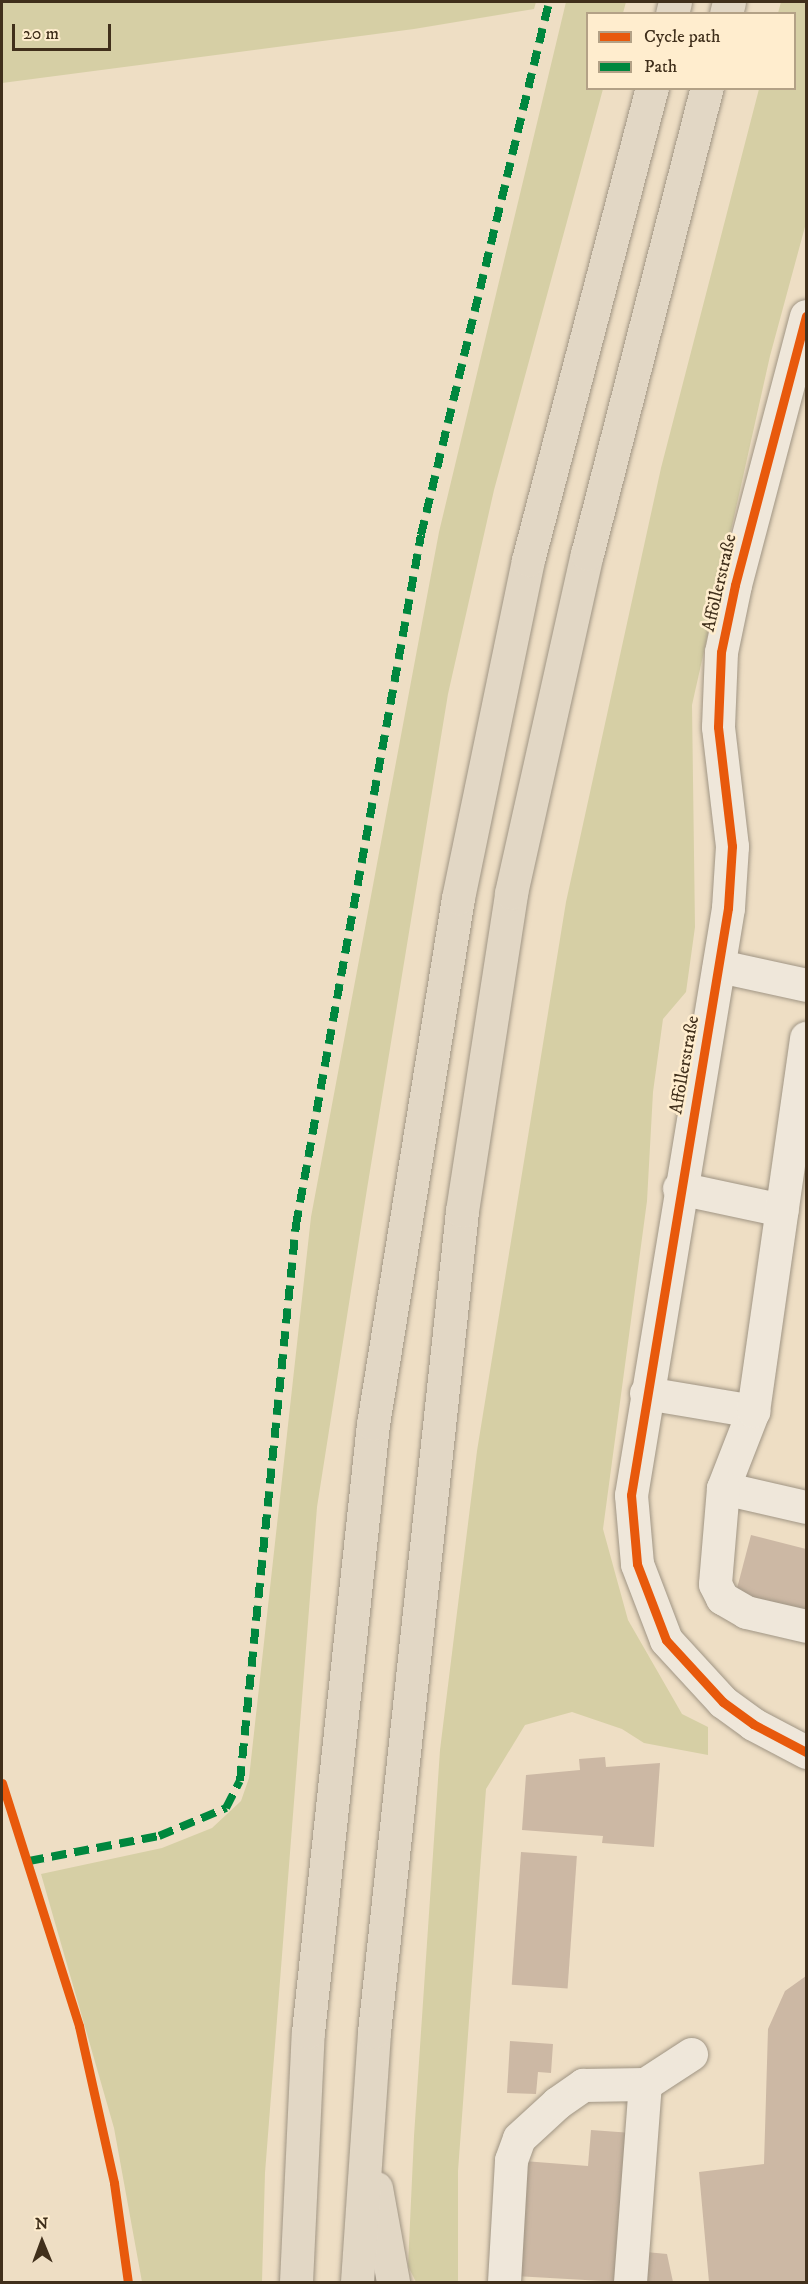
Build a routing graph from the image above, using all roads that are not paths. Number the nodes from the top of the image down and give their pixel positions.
1 (651, 90) edge
2 (706, 90) edge
3 (807, 316) edge
4 (719, 966) junction
5 (807, 985) edge
6 (807, 1038) edge
7 (680, 1188) junction
8 (782, 1210) junction
9 (646, 1393) junction
10 (753, 1411) junction
11 (723, 1488) junction
12 (807, 1506) edge
13 (807, 1626) edge
14 (807, 1752) edge
15 (691, 2054) dead end
16 (645, 2084) junction
17 (366, 2133) junction
18 (296, 2283) edge
19 (357, 2283) edge
20 (393, 2283) edge
21 (504, 2283) edge
22 (630, 2283) edge

1 - 18 highway
2 - 17 highway
3 - 4 street, Afföllerstraße
4 - 5 street
4 - 7 street, Afföllerstraße
6 - 8 street
7 - 8 street
7 - 9 street, Afföllerstraße
8 - 10 street
9 - 10 street
9 - 14 street, Afföllerstraße
10 - 11 street
11 - 12 street
11 - 13 street
15 - 16 street
16 - 21 street
16 - 22 street
17 - 19 highway
17 - 20 highway

